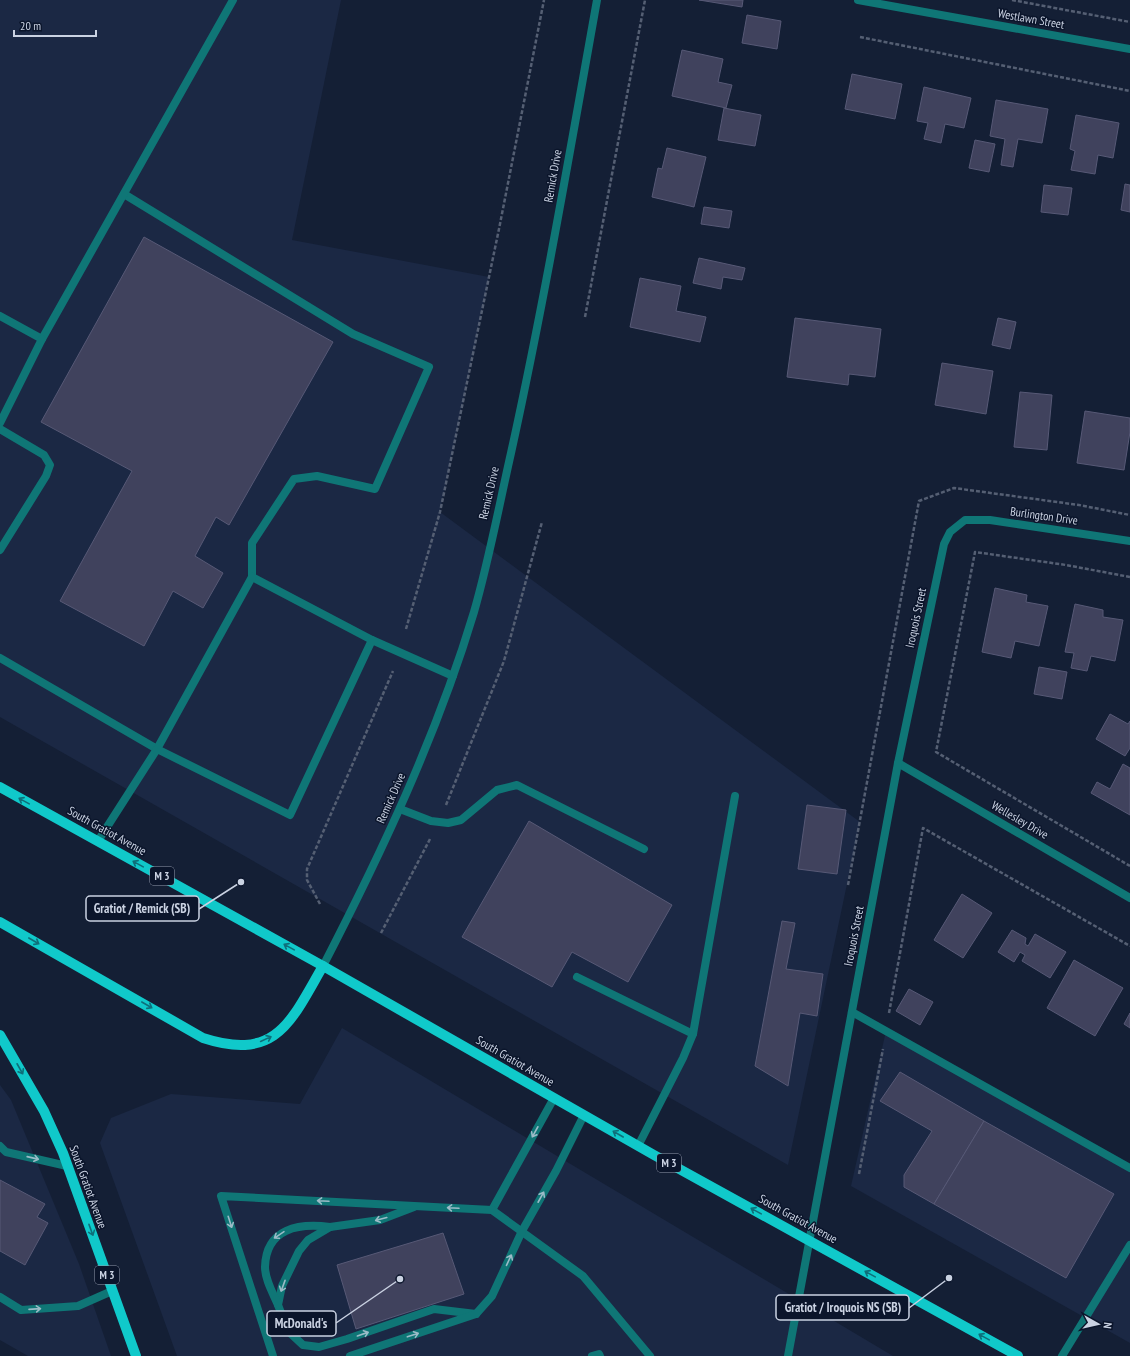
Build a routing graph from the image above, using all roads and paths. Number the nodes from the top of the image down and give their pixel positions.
1 (233, 0) edge
2 (544, 0) edge
3 (597, 0) edge
4 (645, 0) edge
5 (858, 0) edge
6 (1012, 0) edge
7 (1130, 22) edge
8 (860, 37) dead end
9 (1130, 49) edge
10 (1130, 91) edge
11 (124, 194) junction
12 (0, 316) edge
13 (585, 317) dead end
14 (42, 339) junction
15 (0, 423) edge
16 (0, 429) edge
17 (542, 522) dead end
18 (956, 526) joint
19 (1130, 541) edge
20 (0, 550) edge
21 (252, 577) junction
22 (1130, 577) edge
23 (406, 629) dead end
24 (372, 640) junction
25 (0, 658) edge
26 (393, 671) dead end
27 (453, 676) junction
28 (157, 749) junction
29 (898, 763) junction
30 (0, 787) edge
31 (735, 796) dead end
32 (400, 809) junction
33 (439, 822) junction
34 (98, 841) junction
35 (644, 849) dead end
36 (1130, 866) edge
37 (1130, 898) edge
38 (320, 904) dead end
39 (0, 922) edge
40 (382, 933) dead end
41 (1130, 946) edge
42 (323, 966) junction
43 (576, 977) dead end
44 (852, 1012) junction
45 (886, 1031) junction
46 (693, 1034) junction
47 (0, 1035) edge
48 (554, 1098) junction
49 (584, 1115) junction
50 (0, 1146) edge
51 (638, 1146) junction
52 (67, 1166) junction
53 (1130, 1168) edge
54 (859, 1174) dead end
55 (417, 1206) junction
56 (492, 1210) junction
57 (330, 1227) junction
58 (522, 1231) junction
59 (810, 1240) junction
60 (1130, 1245) edge
61 (112, 1291) junction
62 (0, 1297) edge
63 (278, 1305) junction
64 (476, 1314) junction
65 (136, 1356) edge
66 (273, 1356) edge
67 (350, 1356) edge
68 (592, 1356) edge
69 (600, 1356) edge
70 (650, 1356) edge
71 (788, 1356) edge
72 (1018, 1356) edge
73 (1062, 1356) edge

1 - 11 street
2 - 23 path
3 - 27 street, Remick Drive
4 - 13 path
5 - 9 street, Westlawn Street
6 - 7 path
8 - 10 path
11 - 14 street
11 - 21 street
12 - 14 street
14 - 15 street
16 - 20 street
17 - 33 path
18 - 19 street, Burlington Drive
18 - 29 street, Iroquois Street
21 - 24 street
21 - 28 street
22 - 36 path
24 - 27 street
24 - 28 street
25 - 28 street
26 - 38 path
27 - 32 street, Remick Drive
28 - 34 street
29 - 37 street, Wellesley Drive
29 - 44 street, Iroquois Street
34 -> 30 main road, South Gratiot Avenue / M 3
31 - 46 street
32 - 33 street
32 - 42 street, Remick Drive
33 - 35 street
33 - 40 path
42 -> 34 main road, South Gratiot Avenue / M 3
39 -> 42 main road
41 - 45 path
42 - 48 main road, South Gratiot Avenue / M 3
43 - 46 street
44 - 45 street
44 - 59 street, Iroquois Street
45 - 53 street
45 - 54 path
46 - 51 street
47 -> 52 main road, South Gratiot Avenue / M 3
48 - 49 main road, South Gratiot Avenue / M 3
48 -> 56 street
51 -> 49 main road, South Gratiot Avenue / M 3
58 -> 49 street
50 -> 52 street
59 -> 51 main road, South Gratiot Avenue / M 3
52 -> 61 main road, South Gratiot Avenue / M 3
56 -> 55 street
55 -> 57 street
55 -> 66 street
56 - 58 street
57 -> 63 street
57 -> 63 street
64 -> 58 street
58 - 70 street
59 - 71 street, Iroquois Street
72 -> 59 main road, South Gratiot Avenue / M 3
60 - 73 street
62 -> 61 street
61 - 65 main road, South Gratiot Avenue / M 3
63 -> 64 street
67 -> 64 street
68 - 69 street

